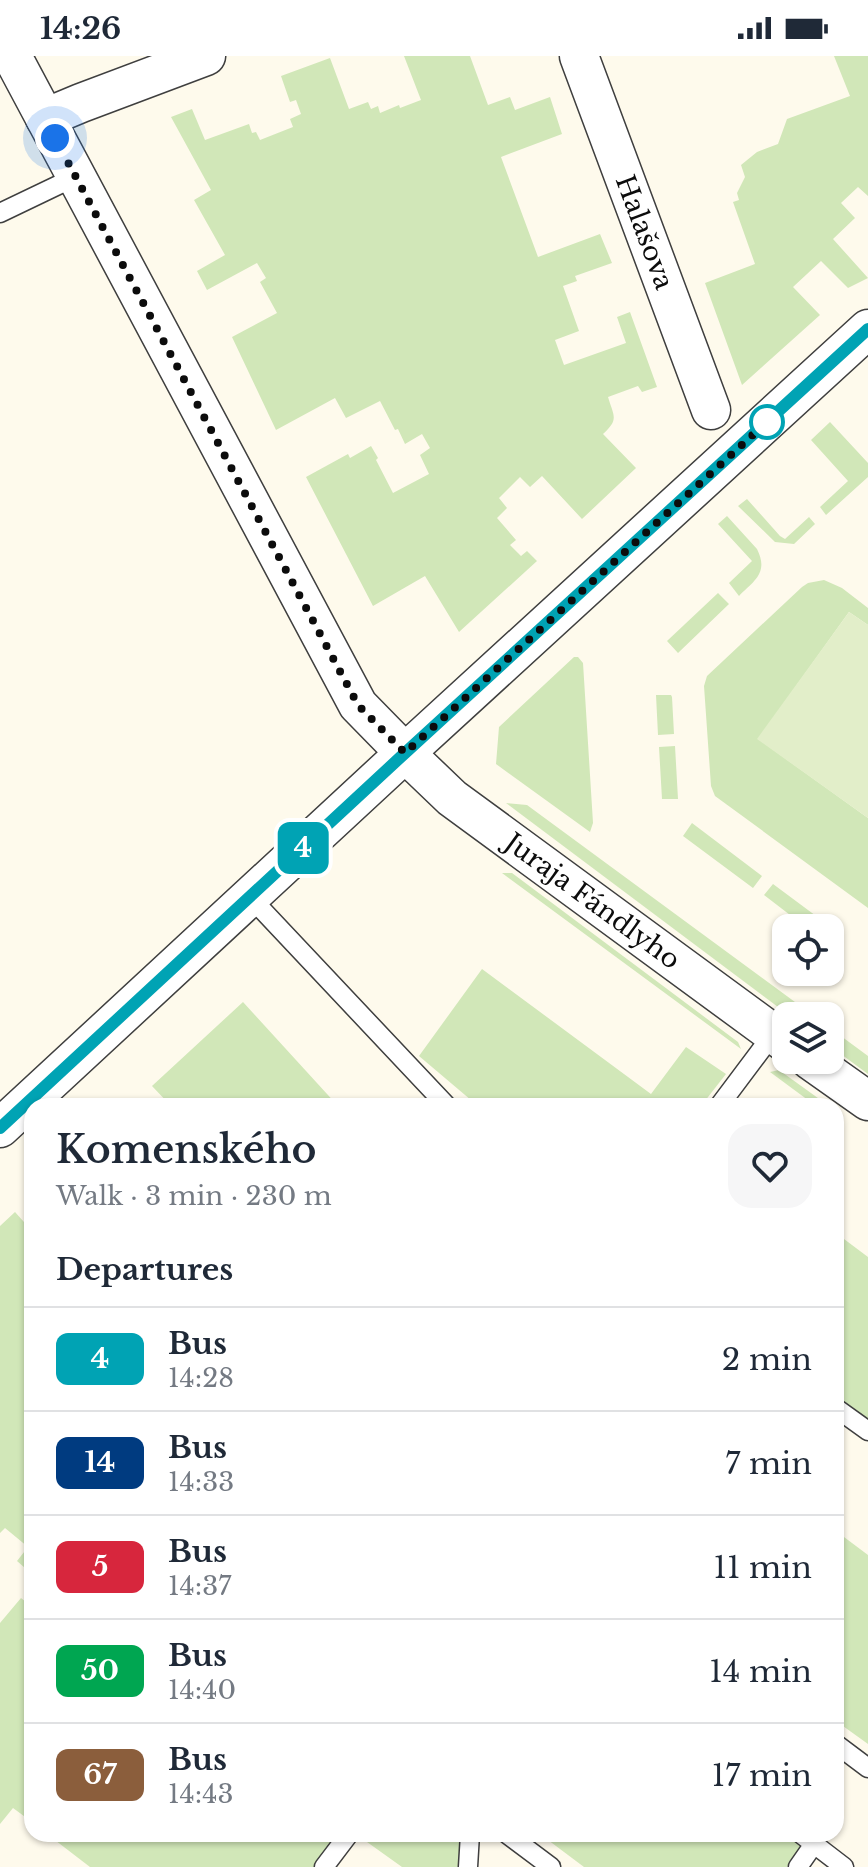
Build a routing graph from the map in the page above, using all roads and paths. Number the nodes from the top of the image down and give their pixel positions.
1 (12, 56) edge
2 (206, 56) edge
3 (579, 56) edge
4 (45, 118) junction
5 (75, 177) junction
6 (0, 213) edge
7 (868, 329) edge
8 (711, 410) dead end
9 (405, 753) junction
10 (250, 897) junction
11 (772, 1033) edge
12 (772, 1046) edge
13 (830, 1074) edge
14 (32, 1098) edge
15 (439, 1098) edge
16 (726, 1098) edge
17 (868, 1101) edge
18 (24, 1106) edge
19 (0, 1128) edge
20 (844, 1414) edge
21 (868, 1431) edge
22 (844, 1750) edge
23 (868, 1768) edge
24 (343, 1842) edge
25 (470, 1842) edge
26 (518, 1842) edge
27 (807, 1842) edge
28 (812, 1842) edge
29 (324, 1867) edge
30 (468, 1867) edge
31 (551, 1867) edge
32 (798, 1867) edge
33 (844, 1867) edge

1 - 4 street, Juraja Fándlyho
2 - 4 street
3 - 8 street, Halašova
4 - 5 street, Juraja Fándlyho
5 - 6 lane
5 - 9 street, Juraja Fándlyho
7 - 9 street
9 - 10 street
9 - 11 street, Juraja Fándlyho
10 - 14 street
10 - 15 lane
12 - 16 lane
13 - 17 street
18 - 19 street
20 - 21 lane
22 - 23 lane
24 - 29 lane
25 - 30 lane
26 - 31 lane
27 - 32 lane
28 - 33 lane

